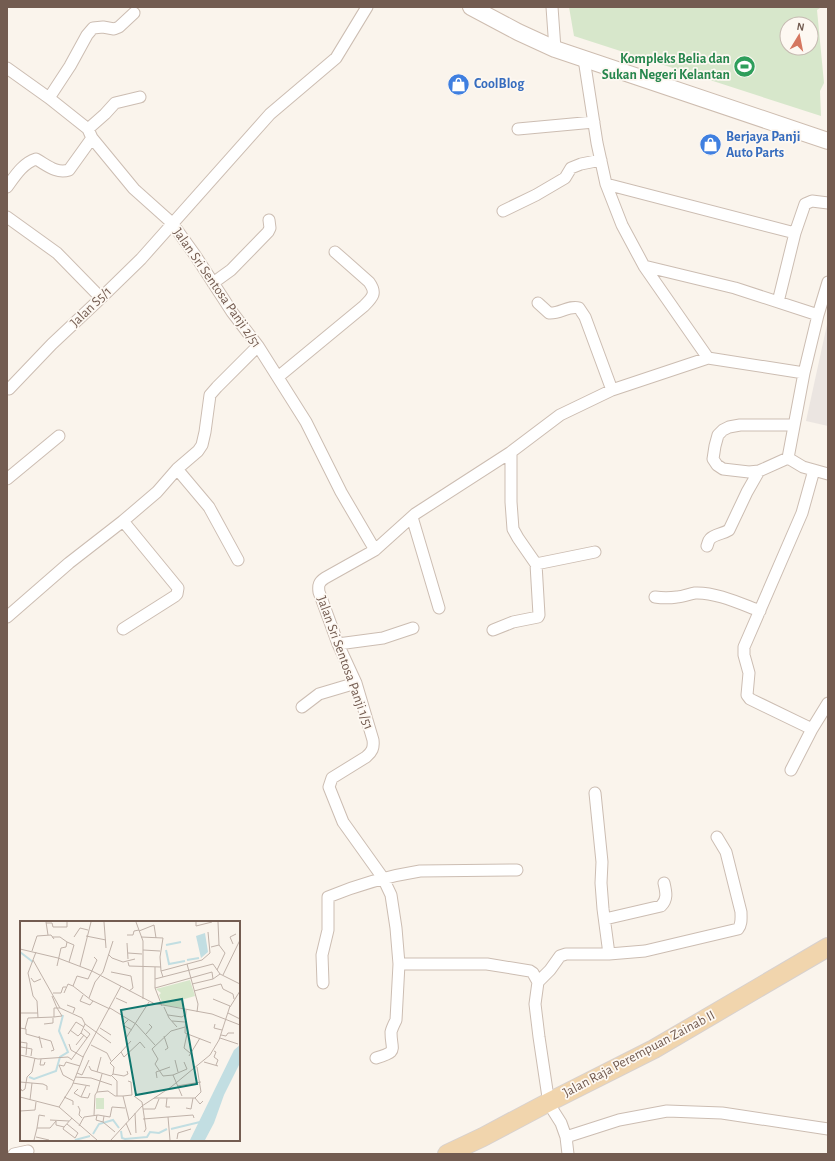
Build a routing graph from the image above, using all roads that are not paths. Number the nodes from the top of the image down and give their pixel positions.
1 (367, 7) edge
2 (471, 7) edge
3 (552, 7) edge
4 (134, 13) dead end
5 (555, 49) junction
6 (584, 59) junction
7 (7, 68) edge
8 (49, 98) junction
9 (140, 98) dead end
10 (594, 122) junction
11 (518, 129) dead end
12 (90, 134) junction
13 (828, 142) edge
14 (601, 160) junction
15 (606, 184) junction
16 (7, 186) edge
17 (828, 204) edge
18 (503, 211) dead end
19 (7, 217) edge
20 (269, 220) dead end
21 (172, 223) junction
22 (795, 233) junction
23 (335, 252) dead end
24 (644, 266) junction
25 (828, 282) edge
26 (213, 283) junction
27 (101, 298) junction
28 (778, 302) junction
29 (538, 303) dead end
30 (818, 315) junction
31 (258, 346) junction
32 (708, 358) junction
33 (804, 373) junction
34 (278, 377) junction
35 (9, 389) dead end
36 (612, 390) junction
37 (794, 425) junction
38 (59, 436) dead end
39 (511, 452) junction
40 (788, 458) junction
41 (177, 469) junction
42 (814, 470) junction
43 (759, 471) junction
44 (828, 474) edge
45 (7, 479) edge
46 (412, 517) junction
47 (123, 520) junction
48 (707, 546) dead end
49 (375, 550) junction
50 (595, 552) dead end
51 (238, 560) dead end
52 (536, 564) junction
53 (655, 597) dead end
54 (439, 608) dead end
55 (760, 611) junction
56 (7, 617) edge
57 (413, 628) dead end
58 (123, 629) dead end
59 (493, 630) dead end
60 (338, 644) junction
61 (356, 684) junction
62 (828, 703) edge
63 (302, 707) dead end
64 (812, 729) junction
65 (791, 770) dead end
66 (595, 793) dead end
67 (717, 837) dead end
68 (517, 870) dead end
69 (383, 878) junction
70 (664, 883) dead end
71 (605, 919) junction
72 (828, 947) edge
73 (609, 954) junction
74 (399, 964) junction
75 (538, 982) junction
76 (323, 983) dead end
77 (376, 1058) dead end
78 (549, 1102) junction
79 (828, 1129) edge
80 (566, 1137) junction
81 (28, 1151) dead end
82 (14, 1154) edge
83 (447, 1154) edge
84 (568, 1154) edge

1 - 21 street, Jalan S5/1
2 - 5 main road
3 - 5 street
4 - 8 street
5 - 6 main road
6 - 10 street
6 - 13 main road
7 - 8 street, Jalan Sri Sentosa Panji 2/51
8 - 12 street, Jalan Sri Sentosa Panji 2/51
9 - 12 street
10 - 11 street
10 - 14 street
12 - 16 street
12 - 21 street, Jalan Sri Sentosa Panji 2/51
14 - 15 street
14 - 18 street
15 - 22 street
15 - 24 street
17 - 22 street
19 - 27 street
20 - 26 street
21 - 26 street, Jalan Sri Sentosa Panji 2/51
21 - 27 street, Jalan S5/1
22 - 28 street
23 - 34 street
24 - 28 street
24 - 32 street
25 - 30 street
26 - 31 street, Jalan Sri Sentosa Panji 2/51
27 - 35 street, Jalan S5/1
28 - 30 street
29 - 36 street
30 - 33 street
31 - 34 street, Jalan Sri Sentosa Panji 2/51
31 - 41 street
32 - 33 street, Jalan Sri Sentosa Panji 1/51
32 - 36 street, Jalan Sri Sentosa Panji 1/51
33 - 37 street
34 - 49 street, Jalan Sri Sentosa Panji 2/51
36 - 39 street, Jalan Sri Sentosa Panji 1/51
37 - 40 street
37 - 43 street
38 - 45 street
39 - 46 street, Jalan Sri Sentosa Panji 1/51
39 - 52 street
40 - 42 street
40 - 43 street
41 - 47 street
41 - 51 street
42 - 44 street
42 - 55 street
43 - 48 street
46 - 49 street, Jalan Sri Sentosa Panji 1/51
46 - 54 street
47 - 56 street
47 - 58 street
49 - 60 street, Jalan Sri Sentosa Panji 1/51
50 - 52 street
52 - 59 street
53 - 55 street
55 - 64 street
57 - 60 street
60 - 61 street, Jalan Sri Sentosa Panji 1/51
61 - 63 street
61 - 69 street, Jalan Sri Sentosa Panji 1/51
62 - 64 street
64 - 65 street
66 - 71 street
67 - 73 street
68 - 69 street
69 - 74 street, Jalan Sri Sentosa Panji 1/51
69 - 76 street
70 - 71 street
71 - 73 street
72 - 78 main road, Jalan Raja Perempuan Zainab II
73 - 75 street
74 - 75 street
74 - 77 street, Jalan Sri Sentosa Panji 1/51
75 - 78 street
78 - 80 street
78 - 83 main road, Jalan Raja Perempuan Zainab II
79 - 80 street
80 - 84 street
81 - 82 street

